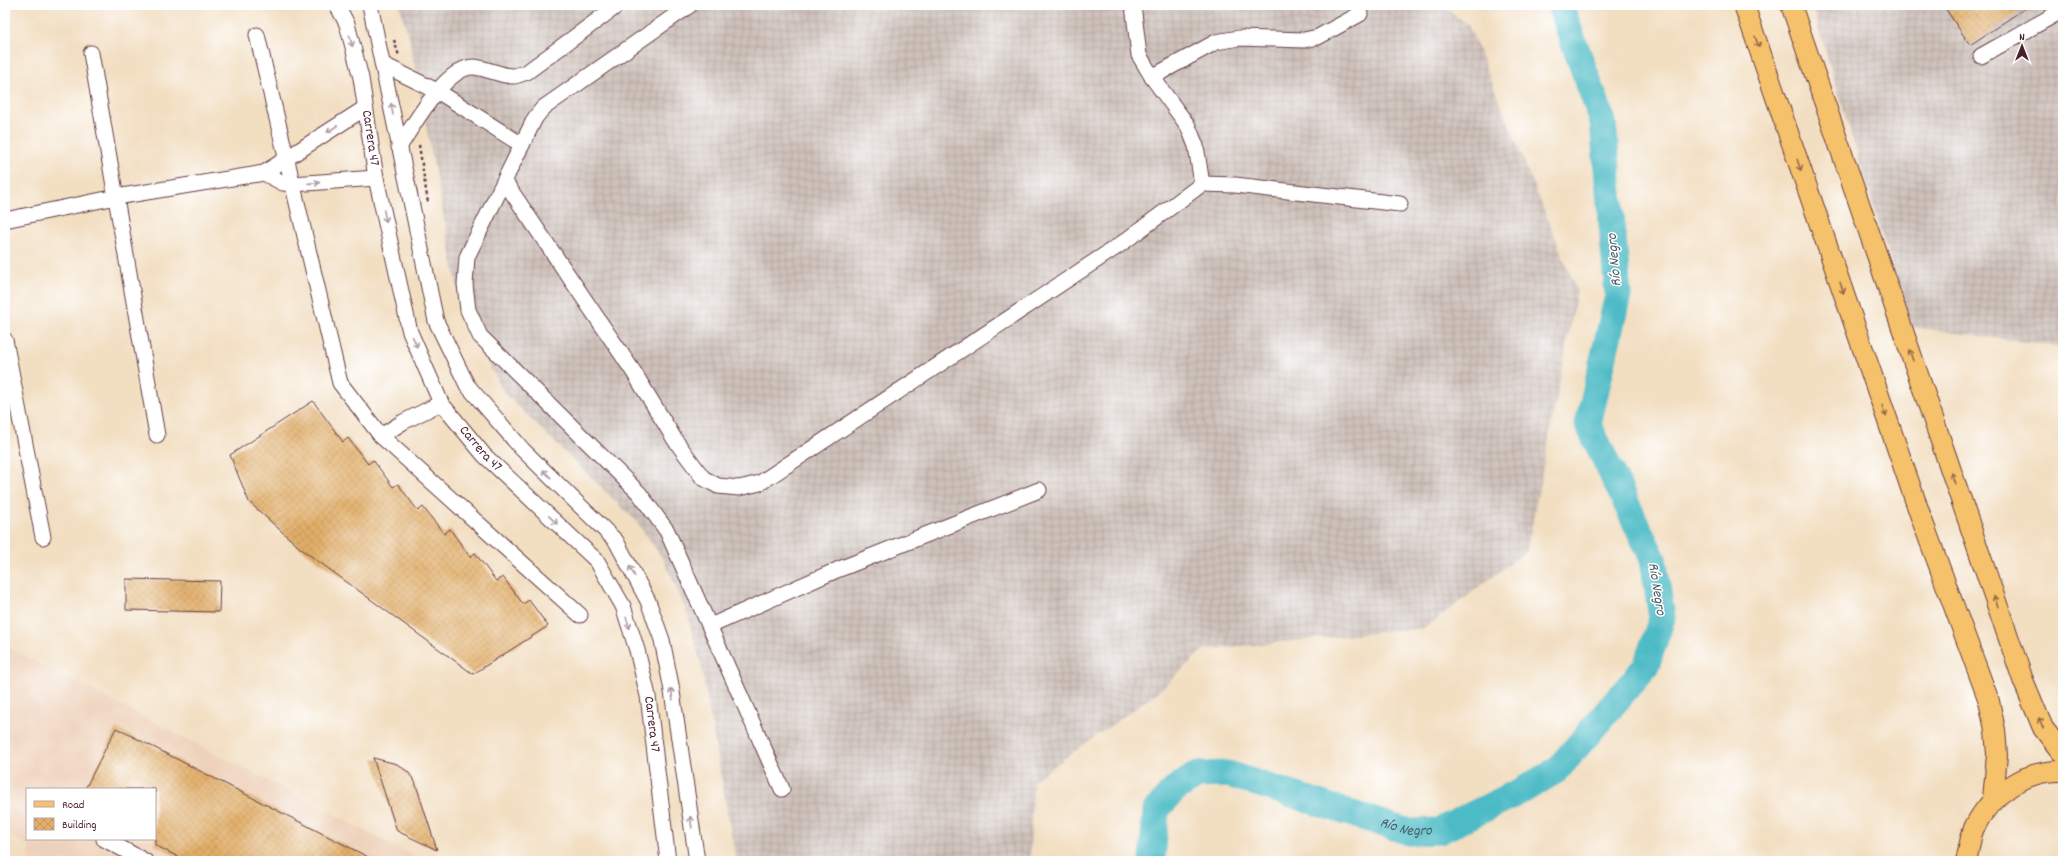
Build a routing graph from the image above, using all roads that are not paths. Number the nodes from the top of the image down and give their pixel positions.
1 (337, 5) edge
2 (370, 5) edge
3 (618, 5) edge
4 (690, 5) edge
5 (1133, 5) edge
6 (1744, 5) edge
7 (1791, 5) edge
8 (2063, 10) edge
9 (1360, 14) dead end
10 (257, 35) dead end
11 (91, 53) dead end
12 (1981, 56) dead end
13 (384, 65) junction
14 (1152, 77) junction
15 (439, 92) junction
16 (365, 108) junction
17 (522, 145) junction
18 (399, 147) junction
19 (287, 158) junction
20 (264, 173) junction
21 (376, 178) junction
22 (505, 182) junction
23 (293, 184) junction
24 (1202, 184) junction
25 (116, 197) junction
26 (1400, 204) dead end
27 (5, 220) edge
28 (5, 340) edge
29 (441, 403) junction
30 (157, 435) dead end
31 (381, 436) junction
32 (1039, 490) dead end
33 (42, 536) dead end
34 (580, 615) dead end
35 (710, 626) junction
36 (2063, 754) edge
37 (2063, 771) edge
38 (782, 789) dead end
39 (1994, 799) junction
40 (106, 840) edge
41 (146, 861) edge
42 (668, 861) edge
43 (697, 861) edge
44 (1966, 861) edge

1 -> 16 street, Carrera 47
2 - 13 street, Carrera 47
3 - 15 street
4 - 17 street
5 - 14 street
6 -> 39 main road
36 -> 7 main road
8 - 12 street
9 - 14 street
10 - 19 street
11 - 25 street
13 - 15 street
18 -> 13 street, Carrera 47
14 - 24 street
15 - 17 street
15 - 18 street
16 -> 19 street
16 - 21 street, Carrera 47
17 - 22 street
43 -> 18 street, Carrera 47
19 - 20 street
19 - 23 street
20 - 23 street
20 - 25 street
23 -> 21 street
21 -> 29 street, Carrera 47
22 - 24 street
22 - 35 street
23 - 31 street
24 - 26 street
25 - 27 street
25 - 30 street
28 - 33 street
29 - 31 street
29 -> 42 street, Carrera 47
31 - 34 street
32 - 35 street
35 - 38 street
37 - 39 main road
39 - 44 main road
40 - 41 street

